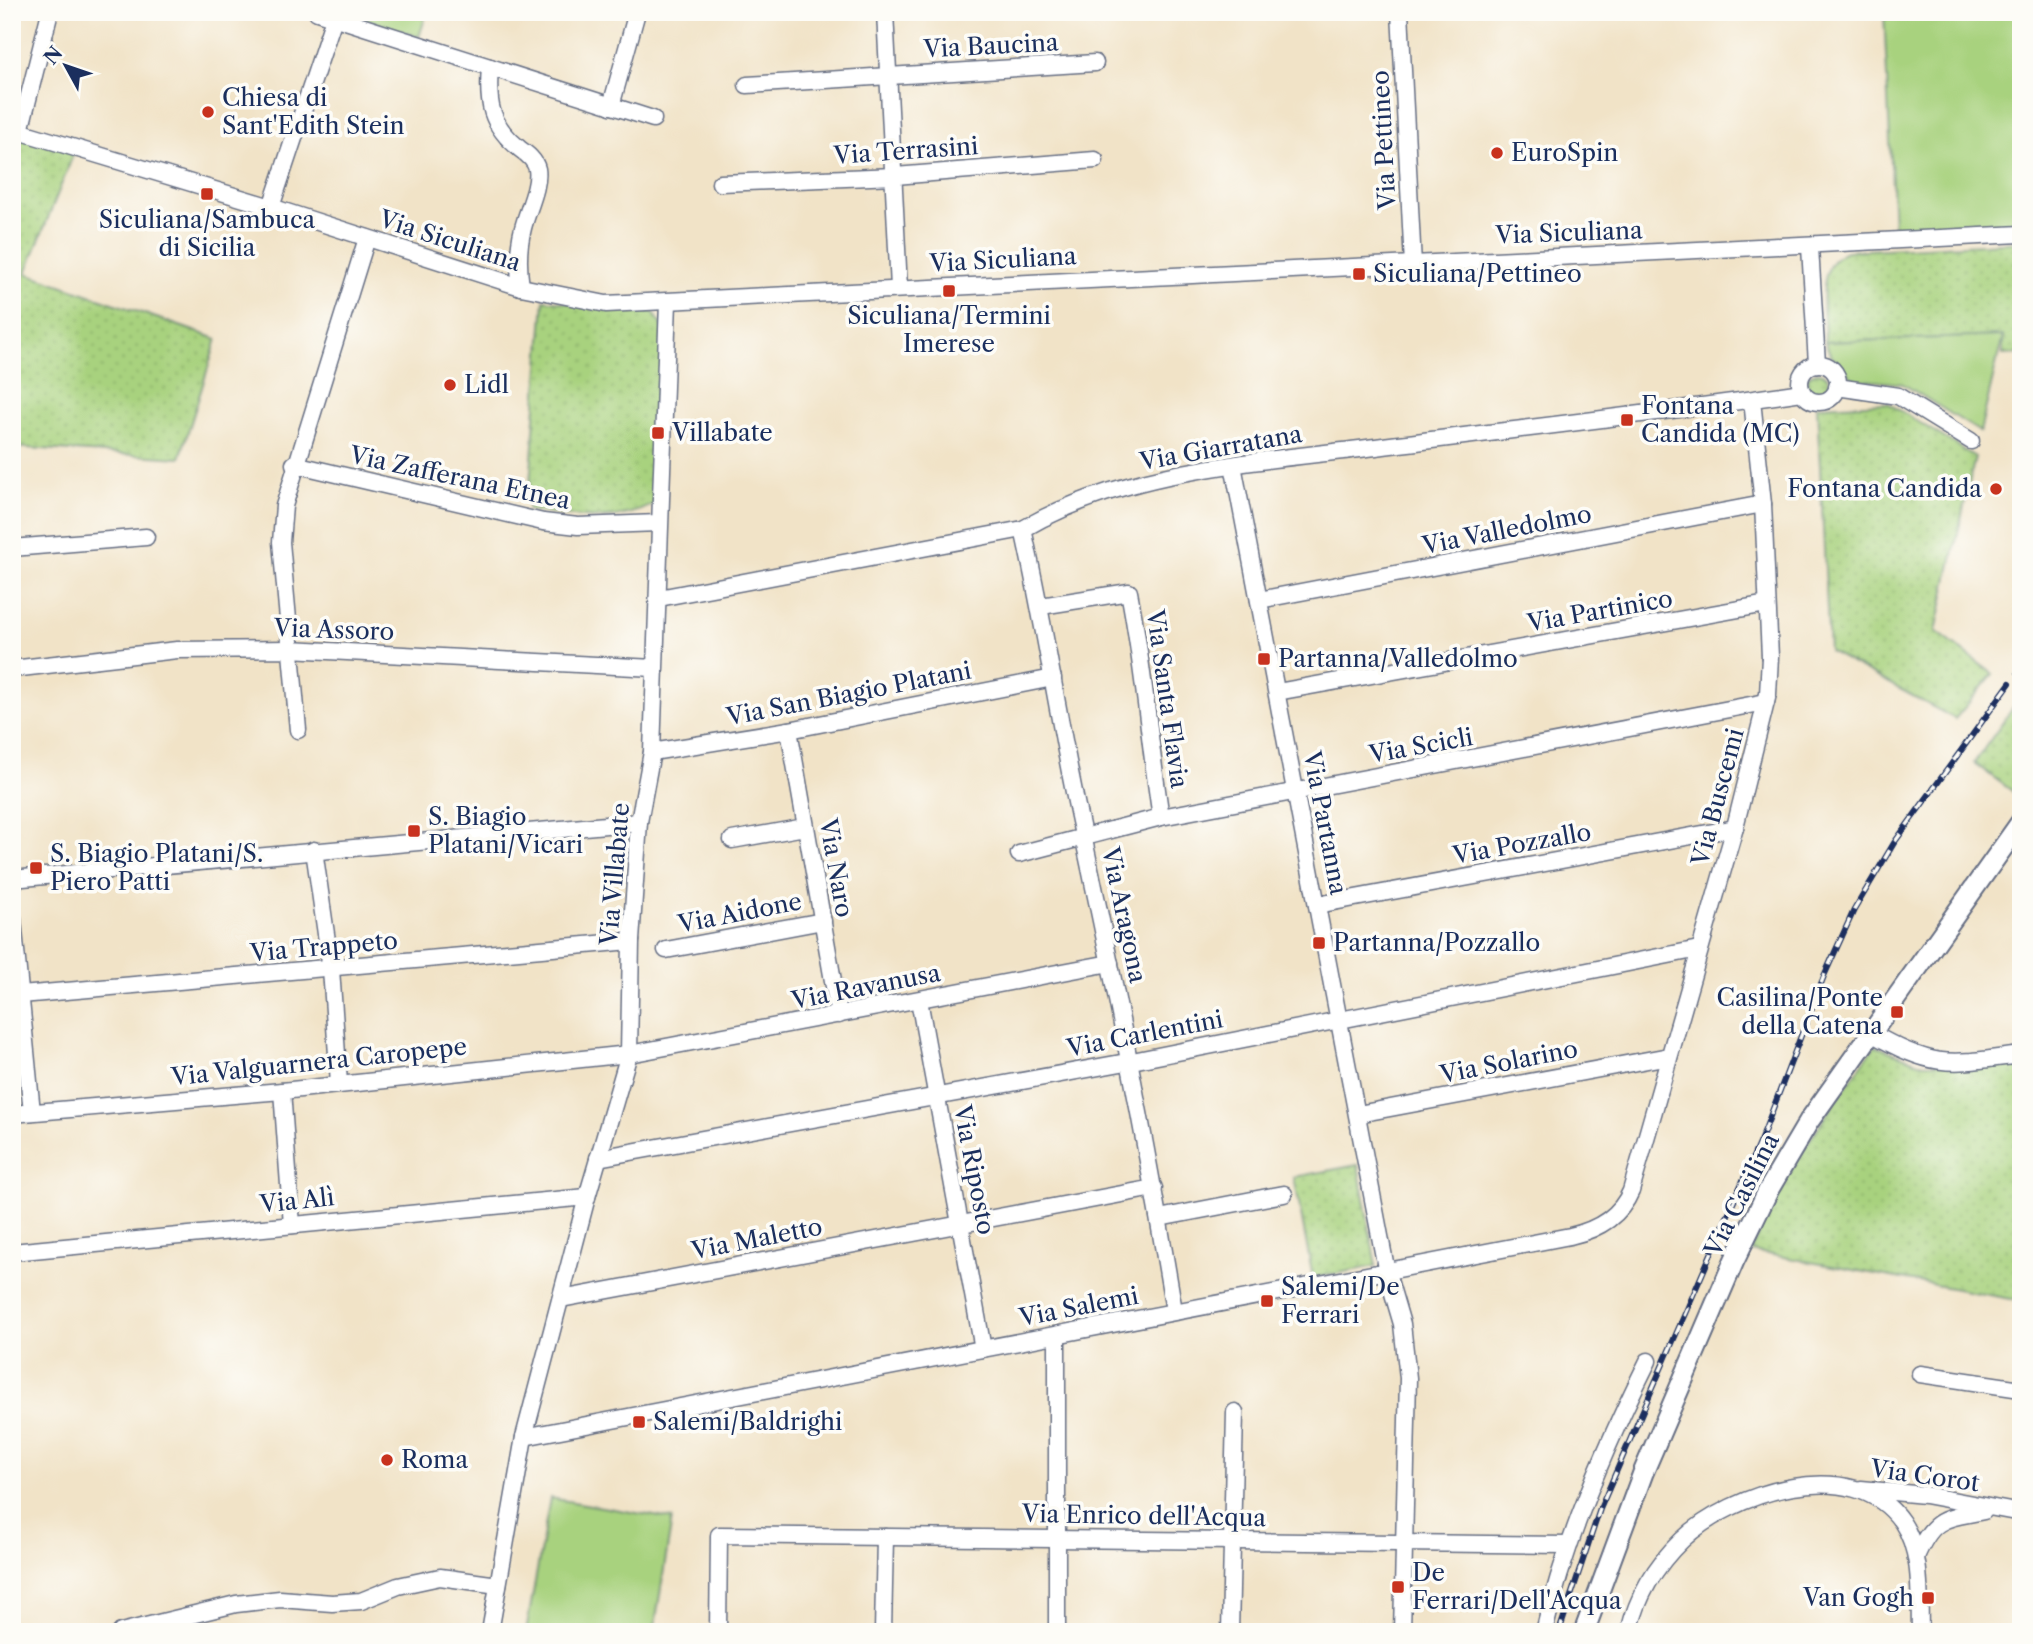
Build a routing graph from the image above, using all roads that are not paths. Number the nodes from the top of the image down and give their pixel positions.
1 (50, 12) edge
2 (317, 12) edge
3 (637, 12) edge
4 (885, 12) edge
5 (1400, 12) edge
6 (335, 15) edge
7 (1095, 64) dead end
8 (490, 67) junction
9 (888, 74) junction
10 (747, 85) dead end
11 (611, 106) junction
12 (653, 119) dead end
13 (16, 130) edge
14 (1095, 160) dead end
15 (895, 176) junction
16 (720, 183) dead end
17 (271, 207) junction
18 (2021, 234) edge
19 (367, 238) junction
20 (1810, 247) junction
21 (1413, 265) junction
22 (521, 287) junction
23 (899, 288) junction
24 (668, 302) junction
25 (1817, 364) junction
26 (1837, 387) junction
27 (1802, 392) junction
28 (1752, 400) junction
29 (1971, 441) dead end
30 (294, 464) junction
31 (1233, 465) junction
32 (1763, 504) junction
33 (659, 523) junction
34 (1023, 529) junction
35 (146, 537) dead end
36 (12, 548) edge
37 (659, 598) junction
38 (1259, 600) junction
39 (1767, 604) junction
40 (1041, 606) junction
41 (290, 649) junction
42 (654, 668) junction
43 (12, 669) edge
44 (1053, 678) junction
45 (1277, 692) junction
46 (1766, 702) junction
47 (298, 730) dead end
48 (789, 730) junction
49 (652, 752) junction
50 (1295, 791) junction
51 (1161, 817) junction
52 (639, 822) junction
53 (2021, 822) edge
54 (805, 827) junction
55 (1735, 828) junction
56 (1084, 836) junction
57 (732, 841) dead end
58 (314, 849) junction
59 (1019, 854) dead end
60 (12, 879) edge
61 (1317, 905) junction
62 (12, 910) edge
63 (823, 921) junction
64 (631, 941) junction
65 (1699, 949) junction
66 (666, 950) dead end
67 (1110, 963) junction
68 (331, 969) junction
69 (21, 995) junction
70 (919, 1000) junction
71 (839, 1015) junction
72 (1340, 1020) junction
73 (1871, 1033) junction
74 (629, 1054) junction
75 (2021, 1055) edge
76 (1669, 1056) junction
77 (1132, 1062) junction
78 (339, 1083) junction
79 (282, 1091) junction
80 (937, 1095) junction
81 (32, 1112) junction
82 (12, 1114) edge
83 (1358, 1114) junction
84 (598, 1158) junction
85 (1154, 1188) junction
86 (1284, 1194) dead end
87 (1629, 1196) joint
88 (587, 1197) junction
89 (1158, 1218) junction
90 (292, 1224) junction
91 (961, 1224) junction
92 (12, 1252) edge
93 (1387, 1273) junction
94 (561, 1299) junction
95 (1174, 1311) junction
96 (1056, 1335) junction
97 (983, 1349) junction
98 (1648, 1361) dead end
99 (1920, 1374) dead end
100 (2021, 1390) edge
101 (1235, 1412) dead end
102 (524, 1437) junction
103 (1851, 1488) junction
104 (1993, 1509) junction
105 (2021, 1513) edge
106 (885, 1537) junction
107 (1058, 1538) junction
108 (1230, 1540) junction
109 (1405, 1542) junction
110 (1569, 1545) junction
111 (1916, 1557) junction
112 (498, 1585) junction
113 (121, 1632) edge
114 (490, 1632) edge
115 (718, 1632) edge
116 (883, 1632) edge
117 (1057, 1632) edge
118 (1230, 1632) edge
119 (1402, 1632) edge
120 (1544, 1632) edge
121 (1584, 1632) edge
122 (1629, 1632) edge
123 (1920, 1632) edge

1 - 13 street
2 - 6 street
3 - 11 street
4 - 9 street
5 - 21 street, Via Pettineo
6 - 8 street
6 - 17 street
7 - 9 street, Via Baucina
8 - 11 street
8 - 22 street
9 - 10 street, Via Baucina
9 - 15 street
11 - 12 street
13 - 17 street, Via Siculiana
14 - 15 street, Via Terrasini
15 - 16 street, Via Terrasini
15 - 23 street
17 - 19 street, Via Siculiana
18 - 20 street, Via Siculiana
19 - 22 street, Via Siculiana
19 - 30 street
20 - 21 street, Via Siculiana
20 - 25 street
21 - 23 street, Via Siculiana
22 - 24 street, Via Siculiana
23 - 24 street, Via Siculiana
24 - 33 street, Via Villabate
25 - 26 street
25 - 27 street
26 - 27 street
26 - 29 street
27 - 28 street, Via Giarratana
28 - 31 street, Via Giarratana
28 - 32 street, Via Buscemi
30 - 33 street, Via Zafferana Etnea
30 - 41 street
31 - 34 street, Via Giarratana
31 - 38 street, Via Partanna
32 - 38 street, Via Valledolmo
32 - 39 street, Via Buscemi
33 - 37 street, Via Villabate
34 - 37 street, Via Giarratana
34 - 40 street, Via Aragona
35 - 36 street
37 - 42 street, Via Villabate
38 - 45 street, Via Partanna
39 - 45 street, Via Partinico
39 - 46 street, Via Buscemi
40 - 44 street, Via Aragona
40 - 51 street, Via Santa Flavia
41 - 42 street, Via Assoro
41 - 43 street, Via Assoro
41 - 47 street
42 - 49 street, Via Villabate
44 - 48 street, Via San Biagio Platani
44 - 56 street, Via Aragona
45 - 50 street, Via Partanna
46 - 50 street, Via Scicli
46 - 55 street, Via Buscemi
48 - 49 street, Via San Biagio Platani
48 - 54 street, Via Naro
49 - 52 street, Via Villabate
50 - 51 street, Via Scicli
50 - 61 street, Via Partanna
51 - 56 street, Via Scicli
52 - 58 street
52 - 64 street, Via Villabate
53 - 73 main road, Via Casilina
54 - 57 street
54 - 63 street, Via Naro
55 - 61 street, Via Pozzallo
55 - 65 street, Via Buscemi
56 - 59 street, Via Scicli
56 - 67 street, Via Aragona
58 - 60 street
58 - 68 street
61 - 72 street, Via Partanna
62 - 69 street
63 - 66 street, Via Aidone
63 - 71 street, Via Naro
64 - 68 street, Via Trappeto
64 - 74 street, Via Villabate
65 - 72 street, Via Carlentini
65 - 76 street, Via Buscemi
67 - 70 street, Via Ravanusa
67 - 77 street, Via Aragona
68 - 69 street, Via Trappeto
68 - 78 street
69 - 81 street
70 - 71 street, Via Ravanusa
70 - 80 street, Via Riposto
71 - 74 street, Via Ravanusa
72 - 77 street, Via Carlentini
72 - 83 street, Via Partanna
73 - 75 street
73 - 121 main road, Via Casilina
74 - 78 street, Via Valguarnera Caropepe
74 - 84 street, Via Villabate
76 - 83 street, Via Solarino
76 - 87 street, Via Buscemi
77 - 80 street, Via Carlentini
77 - 85 street, Via Aragona
78 - 79 street, Via Valguarnera Caropepe
79 - 81 street, Via Valguarnera Caropepe
79 - 90 street
80 - 84 street, Via Carlentini
80 - 91 street, Via Riposto
81 - 82 street, Via Valguarnera Caropepe
83 - 93 street, Via Partanna
84 - 88 street, Via Villabate
85 - 89 street, Via Aragona
85 - 91 street, Via Maletto
86 - 89 street
87 - 93 street, Via Salemi
88 - 90 street, Via Alì
88 - 94 street, Via Villabate
89 - 95 street, Via Aragona
90 - 92 street, Via Alì
91 - 94 street, Via Maletto
91 - 97 street, Via Riposto
93 - 95 street, Via Salemi
93 - 109 street, Via Partanna
94 - 102 street, Via Villabate
95 - 96 street, Via Salemi
96 - 97 street, Via Salemi
96 - 107 street
97 - 102 street, Via Salemi
98 - 110 street
99 - 100 street
101 - 108 street
102 - 112 street, Via Villabate
103 - 104 street, Via Corot
103 - 111 street
103 - 122 street, Via Corot
104 - 105 street, Via Corot
104 - 111 street, Via Corot
106 - 107 street, Via Enrico dell'Acqua
106 - 115 street, Via Enrico dell'Acqua
106 - 116 street
107 - 108 street, Via Enrico dell'Acqua
107 - 117 street
108 - 109 street, Via Enrico dell'Acqua
108 - 118 street
109 - 110 street, Via Enrico dell'Acqua
109 - 119 street, Via Partanna
110 - 120 street
111 - 123 street
112 - 113 street
112 - 114 street, Via Villabate

